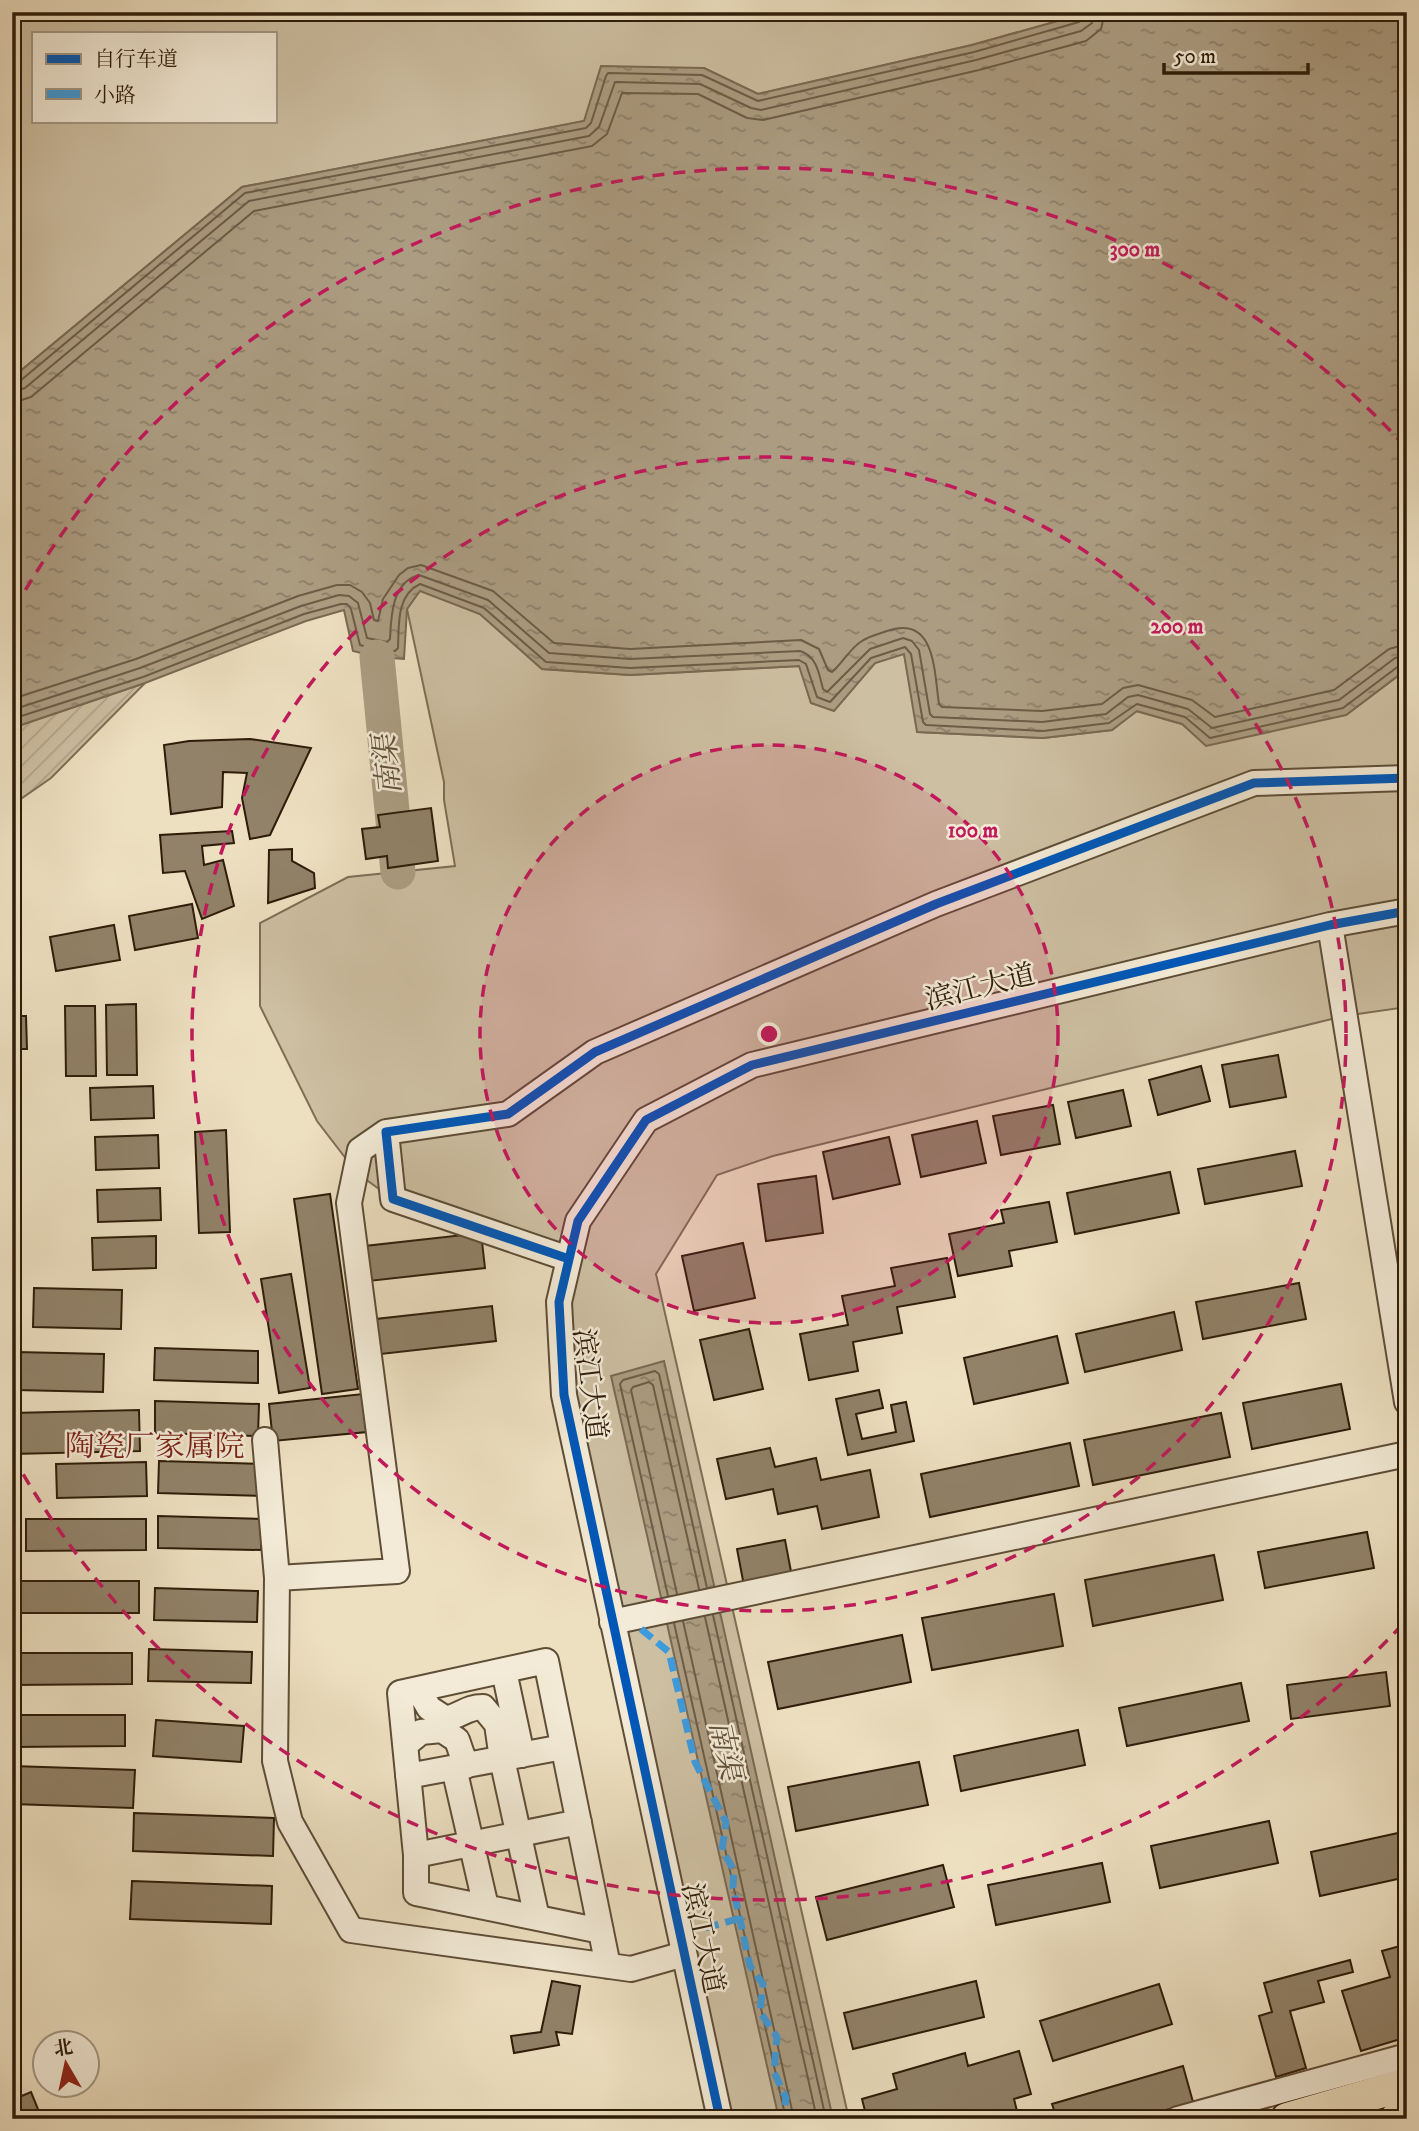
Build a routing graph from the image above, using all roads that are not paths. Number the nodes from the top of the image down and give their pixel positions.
1 (1407, 778) edge
2 (1407, 911) edge
3 (1330, 925) junction
4 (386, 1132) junction
5 (569, 1259) junction
6 (1407, 1402) edge
7 (265, 1440) dead end
8 (1407, 1454) edge
9 (277, 1578) junction
10 (618, 1621) junction
11 (504, 1671) junction
12 (418, 1689) junction
13 (405, 1745) junction
14 (563, 1747) junction
15 (512, 1757) junction
16 (460, 1767) junction
17 (408, 1776) junction
18 (579, 1822) junction
19 (519, 1834) junction
20 (471, 1844) junction
21 (416, 1855) junction
22 (485, 1907) junction
23 (537, 1918) junction
24 (601, 1931) junction
25 (684, 1954) junction
26 (608, 1966) junction
27 (1407, 2056) edge
28 (1407, 2084) edge
29 (1407, 2116) edge
30 (720, 2119) edge
31 (1178, 2119) edge
32 (1287, 2119) edge
33 (1396, 2119) edge

1 - 4 street
2 - 3 street, 滨江大道
3 - 5 street, 滨江大道
3 - 6 street
4 - 5 street
4 - 9 street
5 - 10 street, 滨江大道
7 - 9 street
8 - 10 street
9 - 26 street
10 - 25 street, 滨江大道
11 - 12 street
11 - 14 street
11 - 15 street
12 - 13 street
12 - 15 street
13 - 16 street
13 - 17 street
14 - 15 street
14 - 18 street
15 - 16 street
15 - 19 street
16 - 17 street
16 - 20 street
17 - 21 street
18 - 19 street
18 - 24 street
19 - 20 street
19 - 23 street
20 - 21 street
20 - 22 street
21 - 22 street
22 - 23 street
23 - 24 street
24 - 26 street
25 - 26 street
25 - 30 street, 滨江大道
27 - 31 street
28 - 32 main road
29 - 33 main road

